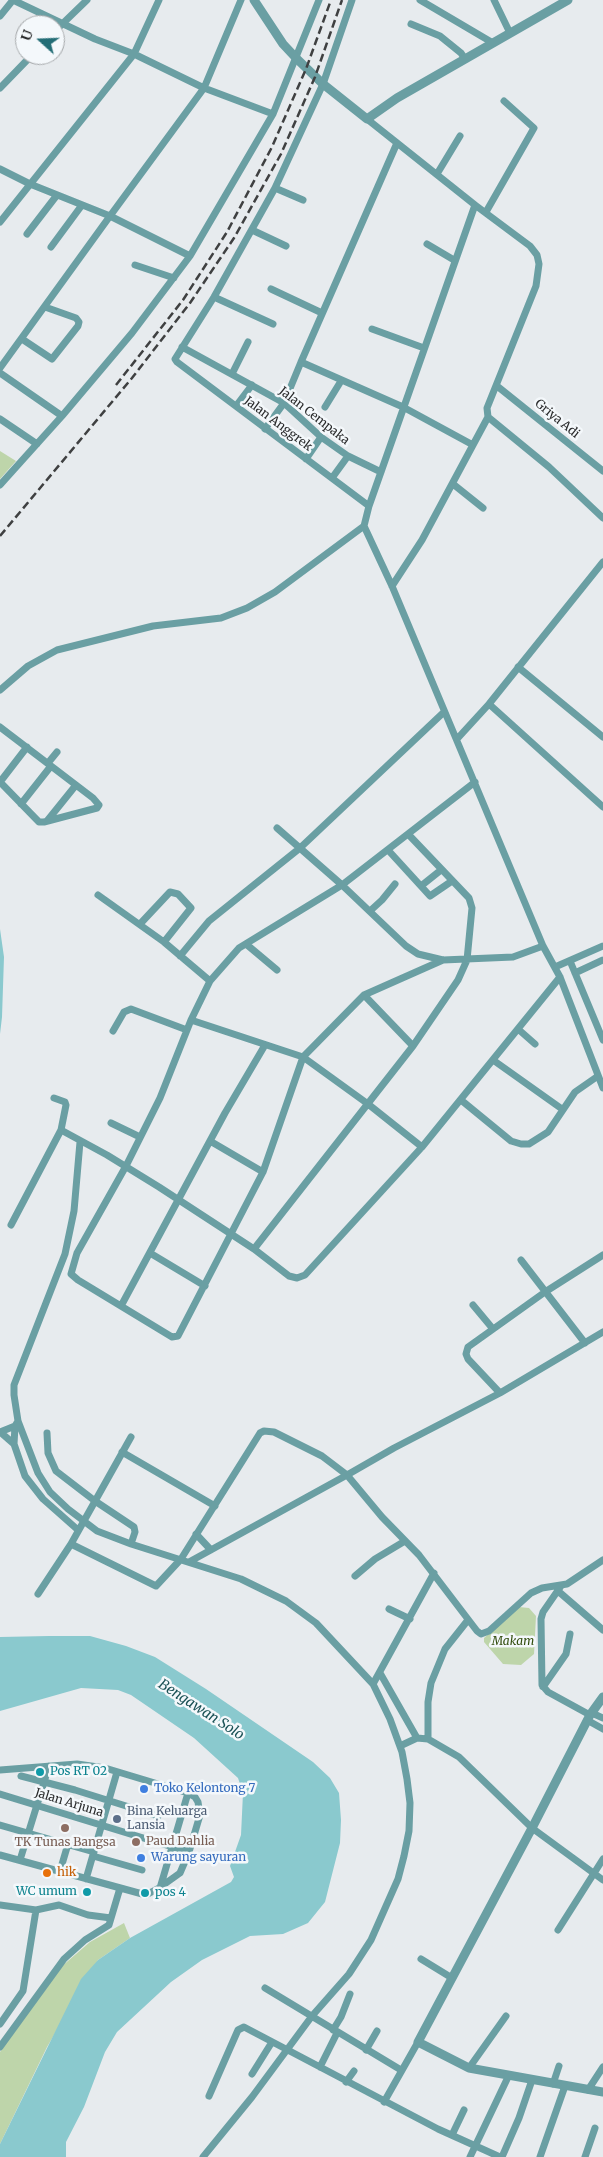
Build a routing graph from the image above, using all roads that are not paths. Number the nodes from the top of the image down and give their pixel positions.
1 (13, 0) edge
2 (87, 0) edge
3 (160, 0) edge
4 (241, 0) edge
5 (254, 0) edge
6 (320, 0) edge
7 (352, 0) edge
8 (420, 0) edge
9 (494, 0) edge
10 (568, 0) edge
11 (45, 15) edge
12 (0, 16) edge
13 (65, 20) edge
14 (65, 24) edge
15 (410, 24) dead end
16 (510, 33) junction
17 (492, 43) junction
18 (134, 54) junction
19 (297, 59) junction
20 (465, 59) junction
21 (22, 65) edge
22 (323, 84) junction
23 (0, 88) edge
24 (204, 88) junction
25 (504, 101) dead end
26 (273, 114) junction
27 (367, 119) junction
28 (460, 136) dead end
29 (397, 143) junction
30 (0, 169) edge
31 (437, 174) junction
32 (30, 184) junction
33 (275, 188) junction
34 (57, 195) junction
35 (303, 200) dead end
36 (82, 205) junction
37 (475, 205) junction
38 (486, 212) junction
39 (110, 216) junction
40 (0, 222) edge
41 (252, 230) junction
42 (28, 234) dead end
43 (427, 244) dead end
44 (286, 246) dead end
45 (51, 247) dead end
46 (190, 256) junction
47 (454, 260) junction
48 (135, 265) dead end
49 (174, 278) junction
50 (271, 289) dead end
51 (214, 297) junction
52 (45, 307) junction
53 (322, 313) junction
54 (273, 324) dead end
55 (372, 329) dead end
56 (22, 339) junction
57 (248, 342) dead end
58 (182, 348) junction
59 (424, 348) junction
60 (301, 362) junction
61 (0, 368) edge
62 (0, 373) edge
63 (232, 374) junction
64 (341, 381) junction
65 (252, 385) junction
66 (497, 386) junction
67 (284, 403) junction
68 (236, 406) junction
69 (325, 407) dead end
70 (403, 407) junction
71 (62, 416) junction
72 (488, 417) junction
73 (0, 419) edge
74 (265, 429) junction
75 (321, 437) junction
76 (37, 444) junction
77 (474, 445) junction
78 (348, 456) junction
79 (306, 459) junction
80 (603, 471) edge
81 (381, 472) junction
82 (332, 478) junction
83 (453, 484) junction
84 (0, 485) edge
85 (369, 506) junction
86 (483, 508) dead end
87 (603, 518) edge
88 (364, 526) junction
89 (603, 562) edge
90 (392, 586) junction
91 (518, 667) junction
92 (0, 690) edge
93 (488, 704) junction
94 (444, 712) junction
95 (1, 730) edge
96 (603, 737) edge
97 (457, 739) junction
98 (27, 747) junction
99 (56, 752) dead end
100 (50, 765) junction
101 (0, 782) edge
102 (475, 782) junction
103 (76, 785) junction
104 (21, 804) junction
105 (603, 807) edge
106 (46, 822) junction
107 (277, 828) dead end
108 (408, 834) junction
109 (300, 848) junction
110 (388, 850) junction
111 (441, 870) junction
112 (452, 881) junction
113 (395, 884) dead end
114 (342, 885) junction
115 (421, 886) junction
116 (98, 895) dead end
117 (370, 912) junction
118 (140, 924) junction
119 (164, 942) junction
120 (246, 944) junction
121 (543, 946) junction
122 (603, 946) edge
123 (180, 956) junction
124 (443, 960) junction
125 (467, 960) junction
126 (603, 960) edge
127 (570, 961) junction
128 (554, 967) junction
129 (277, 970) dead end
130 (575, 973) junction
131 (560, 978) junction
132 (210, 981) junction
133 (364, 995) junction
134 (191, 1020) junction
135 (518, 1029) junction
136 (187, 1030) junction
137 (113, 1031) dead end
138 (603, 1040) edge
139 (535, 1044) dead end
140 (265, 1046) junction
141 (413, 1046) junction
142 (303, 1057) junction
143 (493, 1060) junction
144 (598, 1076) junction
145 (603, 1088) edge
146 (54, 1098) dead end
147 (461, 1100) junction
148 (368, 1104) junction
149 (562, 1109) junction
150 (111, 1124) dead end
151 (61, 1130) junction
152 (140, 1137) junction
153 (210, 1141) junction
154 (80, 1142) junction
155 (422, 1147) junction
156 (126, 1166) junction
157 (263, 1172) junction
158 (179, 1200) junction
159 (10, 1226) dead end
160 (231, 1235) junction
161 (254, 1249) junction
162 (77, 1253) junction
163 (150, 1253) junction
164 (65, 1254) junction
165 (603, 1255) edge
166 (521, 1260) dead end
167 (205, 1286) junction
168 (545, 1292) junction
169 (473, 1305) dead end
170 (120, 1306) junction
171 (493, 1329) junction
172 (603, 1332) edge
173 (585, 1343) junction
174 (500, 1393) junction
175 (16, 1424) junction
176 (0, 1432) edge
177 (47, 1433) dead end
178 (131, 1437) dead end
179 (14, 1444) junction
180 (122, 1452) junction
181 (22, 1467) junction
182 (38, 1473) junction
183 (347, 1475) junction
184 (95, 1501) junction
185 (215, 1506) junction
186 (83, 1521) junction
187 (78, 1530) junction
188 (196, 1534) junction
189 (405, 1541) junction
190 (71, 1544) junction
191 (130, 1544) junction
192 (211, 1550) junction
193 (181, 1559) junction
194 (603, 1560) edge
195 (189, 1562) junction
196 (434, 1573) junction
197 (355, 1576) dead end
198 (559, 1588) junction
199 (38, 1594) dead end
200 (390, 1609) dead end
201 (410, 1619) junction
202 (468, 1620) junction
203 (603, 1630) edge
204 (570, 1634) dead end
205 (380, 1673) junction
206 (373, 1684) junction
207 (543, 1687) junction
208 (603, 1697) edge
209 (590, 1716) junction
210 (603, 1718) edge
211 (603, 1729) edge
212 (417, 1738) junction
213 (428, 1739) junction
214 (400, 1746) junction
215 (49, 1766) junction
216 (0, 1770) edge
217 (117, 1772) junction
218 (21, 1776) dead end
219 (44, 1781) junction
220 (188, 1793) junction
221 (0, 1794) edge
222 (108, 1800) junction
223 (36, 1805) junction
224 (158, 1816) dead end
225 (0, 1825) edge
226 (102, 1825) junction
227 (532, 1828) junction
228 (28, 1832) junction
229 (68, 1844) junction
230 (171, 1846) junction
231 (189, 1852) junction
232 (94, 1854) junction
233 (0, 1855) edge
234 (603, 1859) edge
235 (20, 1860) junction
236 (142, 1870) dead end
237 (60, 1871) junction
238 (594, 1873) junction
239 (86, 1879) junction
240 (603, 1880) edge
241 (120, 1888) junction
242 (159, 1888) junction
243 (0, 1905) edge
244 (36, 1910) junction
245 (111, 1918) junction
246 (558, 1930) dead end
247 (421, 1959) dead end
248 (452, 1978) junction
249 (265, 1988) dead end
250 (350, 1994) dead end
251 (312, 2016) junction
252 (506, 2016) dead end
253 (0, 2024) edge
254 (335, 2031) junction
255 (377, 2031) dead end
256 (272, 2042) junction
257 (418, 2042) junction
258 (0, 2047) edge
259 (286, 2050) junction
260 (366, 2050) junction
261 (559, 2066) dead end
262 (320, 2067) junction
263 (603, 2067) edge
264 (469, 2068) junction
265 (401, 2070) junction
266 (354, 2071) dead end
267 (252, 2074) dead end
268 (509, 2075) junction
269 (532, 2080) junction
270 (346, 2082) junction
271 (553, 2084) junction
272 (565, 2086) junction
273 (588, 2090) junction
274 (603, 2092) edge
275 (209, 2096) dead end
276 (384, 2102) junction
277 (464, 2110) dead end
278 (594, 2128) dead end
279 (452, 2135) junction
280 (476, 2146) junction
281 (203, 2157) edge
282 (470, 2157) edge
283 (501, 2157) edge
284 (540, 2157) edge
285 (585, 2157) edge

1 - 11 street
1 - 12 street
2 - 13 street
3 - 18 street
4 - 24 street
5 - 19 street
6 - 19 street
7 - 22 street
8 - 17 street
9 - 16 street
10 - 16 street
14 - 18 street
15 - 20 street
16 - 17 street
17 - 20 street
18 - 24 street
18 - 32 street
19 - 22 street
19 - 26 street
20 - 27 street
21 - 23 street
22 - 27 street
22 - 33 street
24 - 26 street
24 - 39 street
25 - 38 street
26 - 46 street
27 - 29 street
28 - 31 street
29 - 31 street
29 - 53 street
30 - 32 street
31 - 37 street
32 - 34 street
32 - 40 street
33 - 35 street
33 - 41 street
34 - 36 street
34 - 42 street
36 - 39 street
36 - 45 street
37 - 38 street
37 - 47 street
38 - 66 street
39 - 46 street
39 - 52 street
41 - 44 street
41 - 51 street
43 - 47 street
46 - 49 street
47 - 59 street
48 - 49 street
49 - 71 street
50 - 53 street
51 - 54 street
51 - 58 street
52 - 56 street
52 - 56 street
53 - 60 street
55 - 59 street
56 - 61 street
57 - 63 street
58 - 63 street, Jalan Cempaka
58 - 68 street, Jalan Anggrek
59 - 70 street
60 - 64 street
60 - 67 street
62 - 71 street
63 - 65 street, Jalan Cempaka
64 - 69 street
64 - 70 street
65 - 67 street, Jalan Cempaka
65 - 68 street
66 - 72 street
66 - 80 street, Griya Adi
67 - 74 street
67 - 75 street, Jalan Cempaka
68 - 74 street, Jalan Anggrek
70 - 77 street
70 - 81 street
71 - 76 street
72 - 77 street
72 - 87 street
73 - 76 street
74 - 79 street, Jalan Anggrek
75 - 78 street, Jalan Cempaka
75 - 79 street
76 - 84 street
77 - 83 street
78 - 81 street, Jalan Cempaka
78 - 82 street
79 - 82 street, Jalan Anggrek
81 - 85 street
82 - 85 street, Jalan Anggrek
83 - 86 street
83 - 90 street
85 - 88 street
88 - 90 street
88 - 92 street
89 - 91 street
90 - 94 street
91 - 93 street
91 - 96 street
93 - 97 street
93 - 105 street
94 - 97 street
94 - 109 street
95 - 98 street
97 - 102 street
98 - 100 street
98 - 101 street
99 - 100 street
100 - 103 street
100 - 104 street
101 - 104 street
102 - 108 street
102 - 121 street
103 - 106 street
103 - 106 street
104 - 106 street
107 - 109 street
108 - 110 street
108 - 111 street
109 - 114 street
109 - 123 street
110 - 114 street
110 - 115 street
111 - 112 street
111 - 115 street
112 - 115 street
112 - 125 street
113 - 117 street
114 - 117 street
114 - 120 street
116 - 118 street
117 - 124 street
118 - 119 street
118 - 119 street
119 - 123 street
120 - 129 street
120 - 132 street
121 - 125 street
121 - 128 street
122 - 127 street
123 - 132 street
124 - 125 street
124 - 133 street
125 - 141 street
126 - 130 street
127 - 128 street
127 - 130 street
128 - 131 street
130 - 138 street
131 - 135 street
131 - 144 street
132 - 134 street
133 - 141 street
133 - 142 street
134 - 136 street
134 - 140 street
135 - 139 street
135 - 143 street
136 - 137 street
136 - 152 street
140 - 142 street
140 - 153 street
141 - 148 street
142 - 148 street
142 - 157 street
143 - 147 street
143 - 149 street
144 - 145 street
144 - 149 street
146 - 151 street
147 - 149 street
147 - 155 street
148 - 155 street
148 - 161 street
150 - 152 street
151 - 154 street
151 - 159 street
152 - 156 street
153 - 157 street
153 - 158 street
154 - 156 street
154 - 164 street
155 - 161 street
156 - 158 street
156 - 162 street
157 - 160 street
158 - 160 street
158 - 163 street
160 - 161 street
160 - 167 street
162 - 164 street
162 - 170 street
163 - 167 street
163 - 170 street
164 - 175 street
165 - 168 street
166 - 168 street
167 - 170 street
168 - 171 street
168 - 173 street
169 - 171 street
171 - 174 street
172 - 173 street
173 - 174 street
174 - 183 street
175 - 176 street
175 - 179 street
175 - 182 street
176 - 179 street
177 - 184 street
178 - 180 street
179 - 181 street
180 - 184 street
180 - 185 street
181 - 182 street
181 - 187 street
182 - 186 street
183 - 185 street
183 - 189 street
183 - 192 street
184 - 186 street
184 - 191 street
185 - 188 street
186 - 187 street
186 - 191 street
187 - 190 street
188 - 192 street
188 - 193 street
189 - 196 street
189 - 197 street
190 - 193 street
190 - 199 street
191 - 193 street
192 - 195 street
193 - 195 street
194 - 198 street
195 - 206 street
196 - 201 street
196 - 202 street
198 - 202 street
198 - 203 street
198 - 207 street
200 - 201 street
201 - 205 street
202 - 213 street
204 - 207 street
205 - 206 street
205 - 212 street
206 - 214 street
207 - 209 street
208 - 209 street
209 - 210 street
209 - 211 street
209 - 227 street
212 - 213 street
212 - 214 street
213 - 227 street
214 - 251 street
215 - 216 street
215 - 217 street
215 - 219 street
217 - 220 street
217 - 222 street
218 - 219 street
219 - 222 street
219 - 223 street
220 - 230 street
220 - 231 street
221 - 223 street, Jalan Arjuna
222 - 224 street
222 - 226 street
223 - 226 street, Jalan Arjuna
223 - 228 street
225 - 228 street
226 - 230 street, Jalan Arjuna
226 - 232 street
227 - 238 street
227 - 248 street
228 - 229 street
228 - 235 street
229 - 232 street
229 - 237 street
230 - 231 street, Jalan Arjuna
230 - 242 street
231 - 242 street
232 - 236 street
232 - 239 street
233 - 235 street
234 - 238 street
235 - 237 street
237 - 239 street
238 - 240 street
238 - 246 street
239 - 241 street
241 - 242 street
241 - 245 street
243 - 244 street
244 - 245 street
244 - 253 street
245 - 258 street
247 - 248 street
248 - 257 street
249 - 251 street
250 - 254 street
251 - 254 street
251 - 259 street
252 - 264 street
254 - 260 street
254 - 262 street
255 - 260 street
256 - 259 street
256 - 267 street
256 - 275 street
257 - 264 street
257 - 265 street
259 - 262 street
259 - 281 street
260 - 265 street
261 - 271 street
262 - 270 street
263 - 273 street
264 - 268 street
265 - 276 street
266 - 270 street
268 - 269 street
268 - 280 street
269 - 271 street
269 - 283 street
270 - 276 street
271 - 272 street
272 - 273 street
272 - 284 street
273 - 274 street
276 - 279 street
277 - 279 street
278 - 285 street
279 - 280 street
280 - 282 street
280 - 283 street

